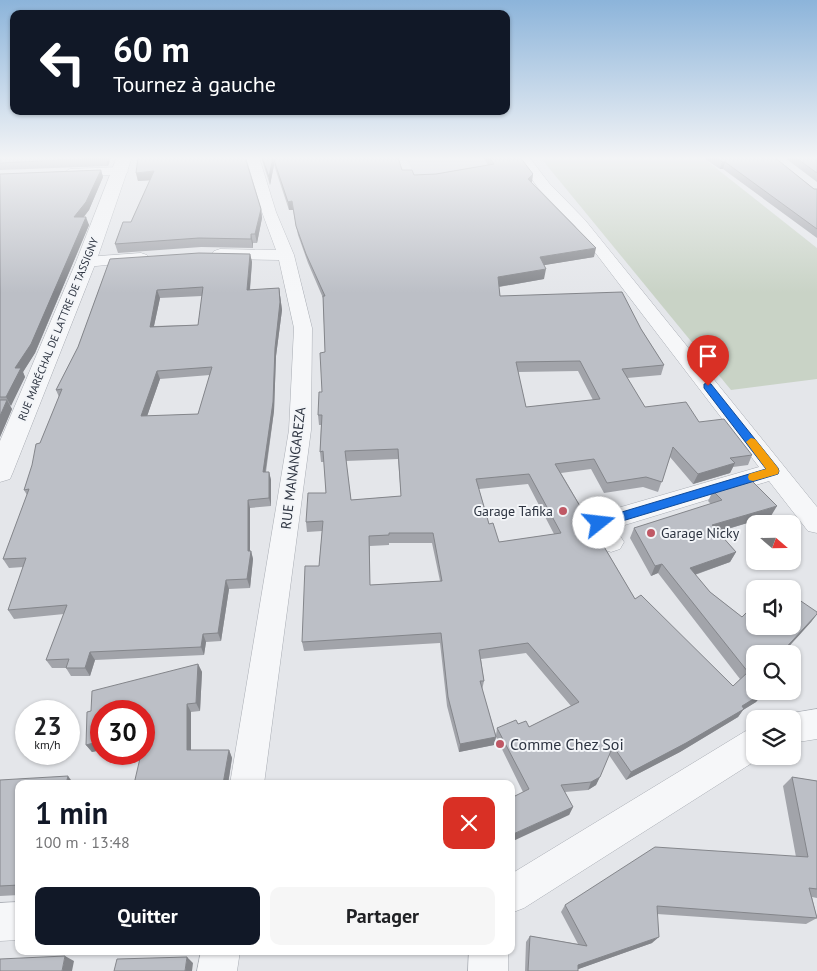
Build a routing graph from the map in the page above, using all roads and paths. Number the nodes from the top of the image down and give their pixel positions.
1 (109, 202) edge
2 (266, 202) edge
3 (559, 202) edge
4 (200, 254) edge
5 (286, 255) junction
6 (153, 257) edge
7 (86, 262) junction
8 (774, 471) junction
9 (0, 472) edge
10 (817, 524) edge
11 (612, 542) dead end
12 (817, 724) edge
13 (801, 727) edge
14 (746, 749) edge
15 (248, 780) edge
16 (515, 893) edge
17 (15, 921) edge
18 (0, 922) edge
19 (220, 955) edge
20 (489, 955) edge
21 (217, 971) edge
22 (488, 971) edge

1 - 7 street, RUE MARÉCHAL DE LATTRE DE TASSIGNY
2 - 5 street, RUE MANANGAREZA
3 - 8 street
4 - 5 street
5 - 15 street, RUE MANANGAREZA
6 - 7 street
7 - 9 street, RUE MARÉCHAL DE LATTRE DE TASSIGNY
8 - 10 street
8 - 11 street
12 - 13 street
14 - 16 street
17 - 18 street
19 - 21 street
20 - 22 street

